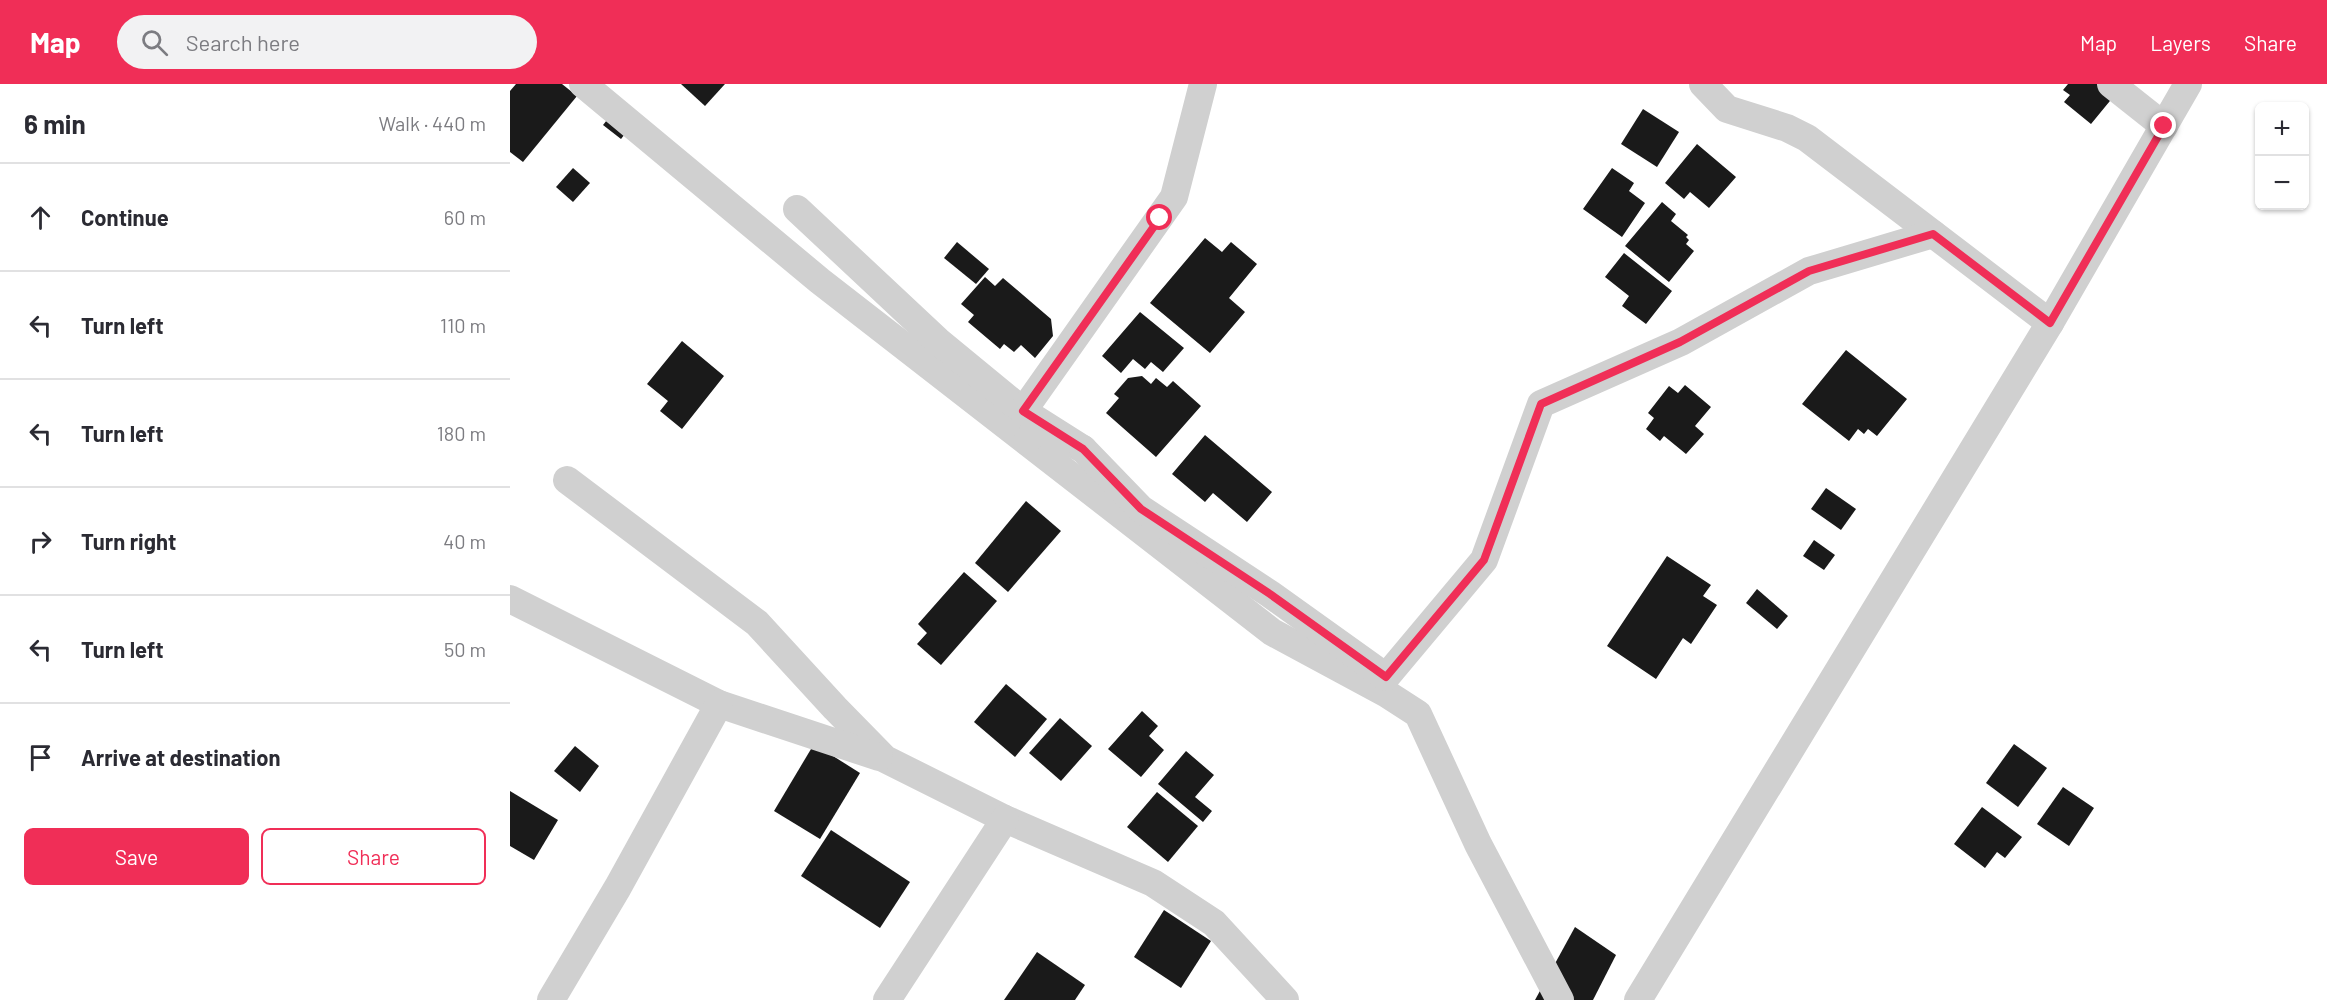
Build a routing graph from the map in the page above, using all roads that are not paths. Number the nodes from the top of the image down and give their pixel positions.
1 (583, 84) edge
2 (1203, 84) edge
3 (1703, 84) edge
4 (2111, 84) edge
5 (2188, 84) edge
6 (2164, 126) junction
7 (797, 209) dead end
8 (1933, 234) junction
9 (2050, 323) junction
10 (1023, 411) junction
11 (1027, 441) junction
12 (1083, 449) junction
13 (567, 480) dead end
14 (510, 599) edge
15 (719, 704) junction
16 (885, 759) junction
17 (1005, 819) junction
18 (551, 1000) edge
19 (887, 1000) edge
20 (1285, 1000) edge
21 (1560, 1000) edge
22 (1638, 1000) edge

1 - 11 street
2 - 10 street
3 - 8 street
4 - 6 street
5 - 6 street
6 - 9 street
7 - 10 street
8 - 9 street
8 - 12 street
9 - 22 street
10 - 12 street
11 - 12 street
11 - 21 street
13 - 16 street
14 - 15 street
15 - 16 street
15 - 18 street
16 - 17 street
17 - 19 street
17 - 20 street

